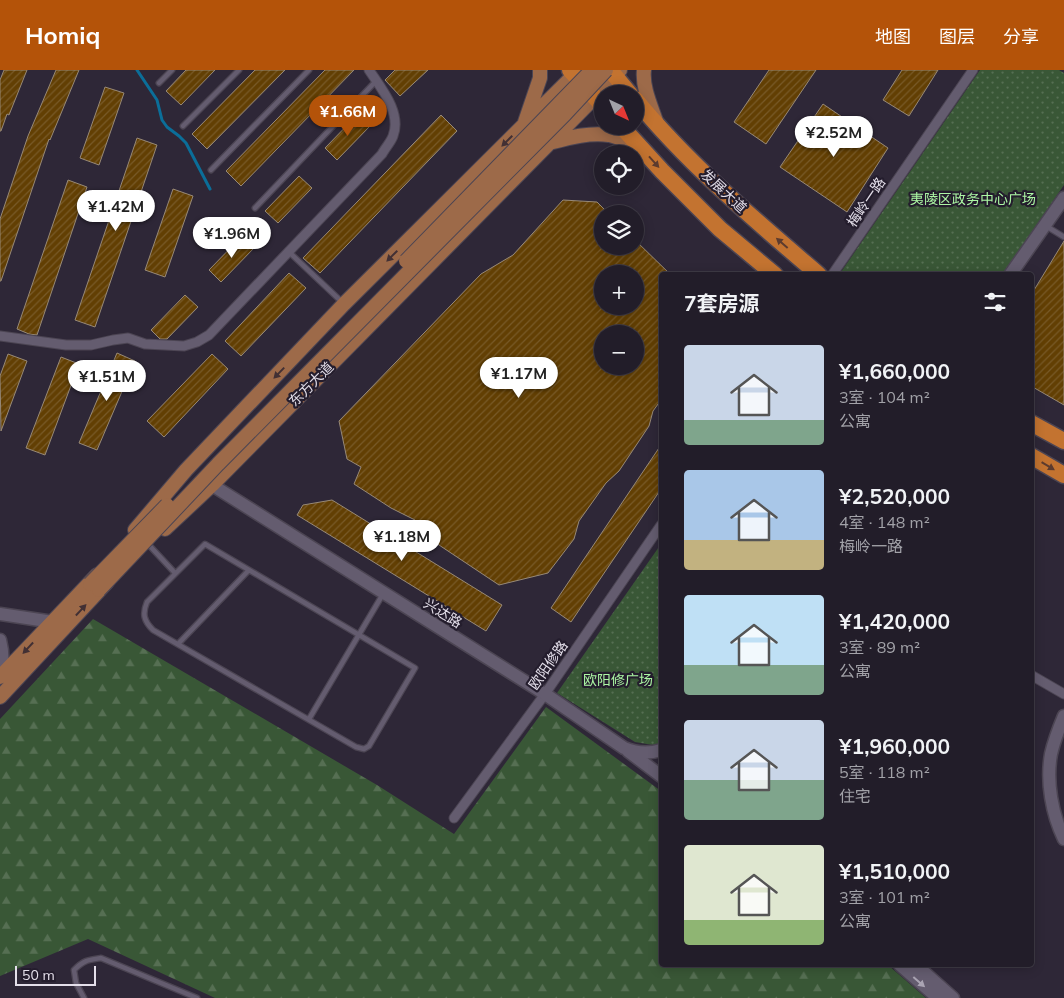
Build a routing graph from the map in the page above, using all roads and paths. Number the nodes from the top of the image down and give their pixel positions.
1 (172, 70) edge
2 (239, 70) edge
3 (309, 70) edge
4 (369, 70) edge
5 (540, 70) edge
6 (592, 70) edge
7 (644, 70) edge
8 (973, 70) edge
9 (574, 71) edge
10 (613, 71) edge
11 (376, 81) junction
12 (159, 83) dead end
13 (606, 85) edge
14 (623, 85) edge
15 (594, 95) edge
16 (594, 105) edge
17 (644, 110) edge
18 (524, 124) junction
19 (183, 126) dead end
20 (658, 127) junction
21 (630, 135) edge
22 (549, 144) junction
23 (635, 145) edge
24 (638, 145) edge
25 (644, 151) edge
26 (211, 170) dead end
27 (1064, 198) edge
28 (254, 208) dead end
29 (1045, 226) junction
30 (1064, 236) edge
31 (288, 252) junction
32 (771, 272) edge
33 (816, 272) edge
34 (834, 272) edge
35 (1012, 272) edge
36 (344, 304) junction
37 (0, 336) edge
38 (1034, 424) edge
39 (1064, 441) edge
40 (1034, 458) edge
41 (1064, 475) edge
42 (212, 485) junction
43 (659, 528) edge
44 (148, 544) junction
45 (250, 570) junction
46 (175, 573) junction
47 (94, 587) junction
48 (384, 593) junction
49 (0, 614) edge
50 (53, 622) junction
51 (359, 635) junction
52 (0, 640) edge
53 (178, 644) junction
54 (0, 675) edge
55 (1034, 677) edge
56 (545, 694) junction
57 (1064, 694) edge
58 (0, 697) edge
59 (1064, 716) edge
60 (309, 719) dead end
61 (624, 748) junction
62 (659, 750) edge
63 (648, 752) junction
64 (659, 761) edge
65 (659, 774) edge
66 (454, 818) dead end
67 (1064, 840) edge
68 (902, 967) edge
69 (918, 967) edge
70 (84, 998) edge
71 (197, 998) edge
72 (938, 998) edge
73 (953, 998) edge

1 - 12 lane
2 - 19 lane
3 - 26 lane
4 - 11 street
5 - 18 main road
6 - 47 main road, bridge
7 - 20 main road
8 - 34 street, 梅岭一路
9 - 15 highway
9 - 18 main road, 东方大道
10 - 13 main road, 东方大道
10 - 14 highway
10 - 47 main road, bridge
11 - 28 lane
11 - 31 street
16 - 22 main road, 东方大道
17 - 20 highway, 发展大道
18 -> 36 main road, 东方大道
33 -> 20 highway, 发展大道
21 - 24 highway, 发展大道
22 - 23 main road
22 - 42 main road, 东方大道
25 -> 32 highway, 发展大道
27 - 29 street
29 - 30 lane
29 - 35 street
31 - 36 lane
31 - 37 street
36 -> 47 main road, 东方大道
38 - 39 highway
40 -> 41 highway
42 - 44 main road, 东方大道
42 - 48 street, 兴达路
43 - 56 street, 欧阳修路
44 - 46 lane
44 - 47 main road, 东方大道
45 - 46 lane
45 - 51 lane
45 - 53 lane
46 - 53 lane
47 - 50 main road, 东方大道
58 -> 47 main road, 东方大道
48 - 51 lane
48 - 56 street, 兴达路
49 - 50 street
50 -> 54 main road, 东方大道
51 - 53 lane
51 - 60 lane
52 - 54 street
55 - 57 street
56 - 61 street, 兴达路
56 - 66 street, 欧阳修路
59 - 67 street
61 - 63 street, 兴达路
61 - 65 street
62 - 63 street, 兴达路
63 - 64 street
68 -> 72 street
69 - 73 street
70 - 71 lane

